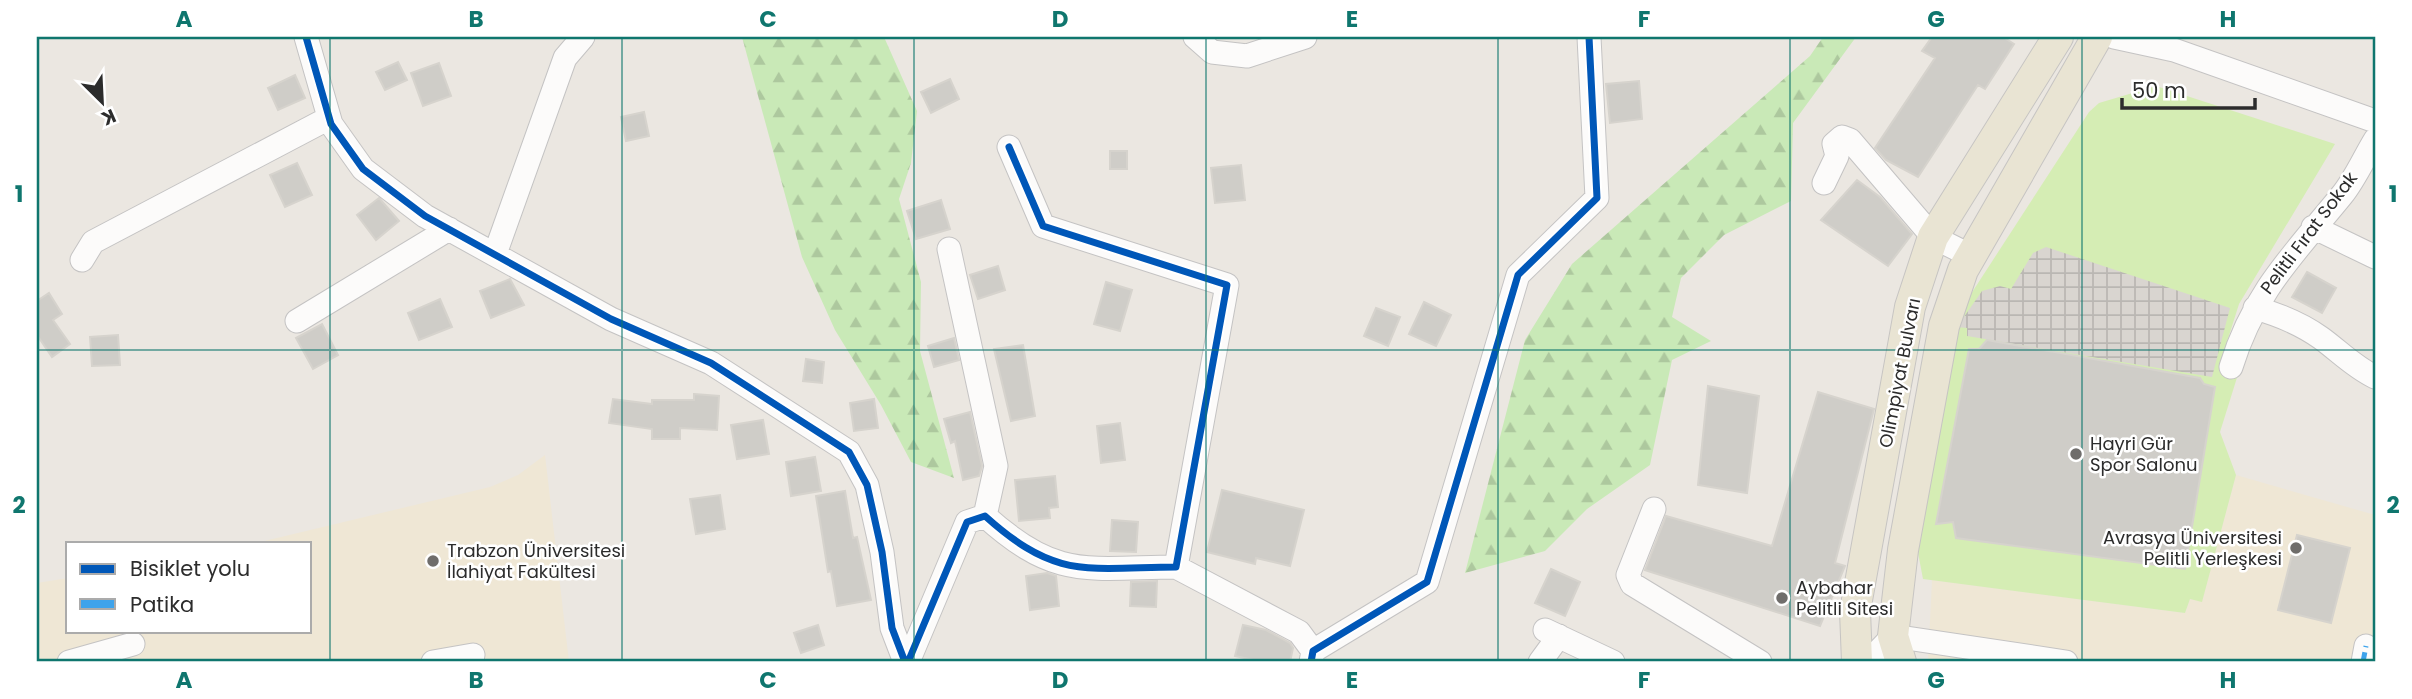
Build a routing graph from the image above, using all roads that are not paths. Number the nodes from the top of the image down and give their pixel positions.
1 (306, 37) edge
2 (583, 37) edge
3 (1195, 37) edge
4 (1305, 37) edge
5 (1589, 37) edge
6 (2058, 37) edge
7 (2096, 37) edge
8 (2115, 37) edge
9 (329, 118) junction
10 (2375, 121) edge
11 (2375, 140) edge
12 (1009, 147) dead end
13 (1824, 183) dead end
14 (2313, 227) junction
15 (449, 229) junction
16 (1933, 237) junction
17 (949, 249) dead end
18 (495, 254) junction
19 (1971, 256) junction
20 (2375, 257) edge
21 (82, 260) dead end
22 (2255, 308) junction
23 (297, 321) dead end
24 (2231, 367) dead end
25 (2375, 377) edge
26 (1654, 509) dead end
27 (985, 516) junction
28 (1176, 567) junction
29 (133, 644) dead end
30 (1897, 649) edge
31 (474, 654) dead end
32 (1312, 656) edge
33 (69, 662) edge
34 (433, 662) edge
35 (906, 662) edge
36 (1540, 662) edge
37 (1613, 662) edge
38 (1760, 662) edge
39 (1857, 662) edge
40 (1868, 662) edge
41 (2066, 662) edge

1 - 9 street
2 - 18 street
3 - 4 street
5 - 32 street
6 - 16 main road, Olimpiyat Bulvarı
7 - 19 main road, Olimpiyat Bulvarı
8 - 10 street
9 - 15 street
9 - 21 street
11 - 14 street, Pelitli Fırat Sokak
12 - 28 street
13 - 16 street
14 - 20 street
14 - 22 street, Pelitli Fırat Sokak
15 - 18 street
15 - 23 street
16 - 19 street
16 - 39 main road, Olimpiyat Bulvarı
17 - 27 street
18 - 35 street
19 - 30 main road, Olimpiyat Bulvarı
22 - 24 street, Pelitli Fırat Sokak
22 - 25 street
26 - 38 street
27 - 28 street
27 - 35 street
28 - 32 street
29 - 33 street
30 - 40 street
30 - 41 street
31 - 34 street
36 - 37 street

